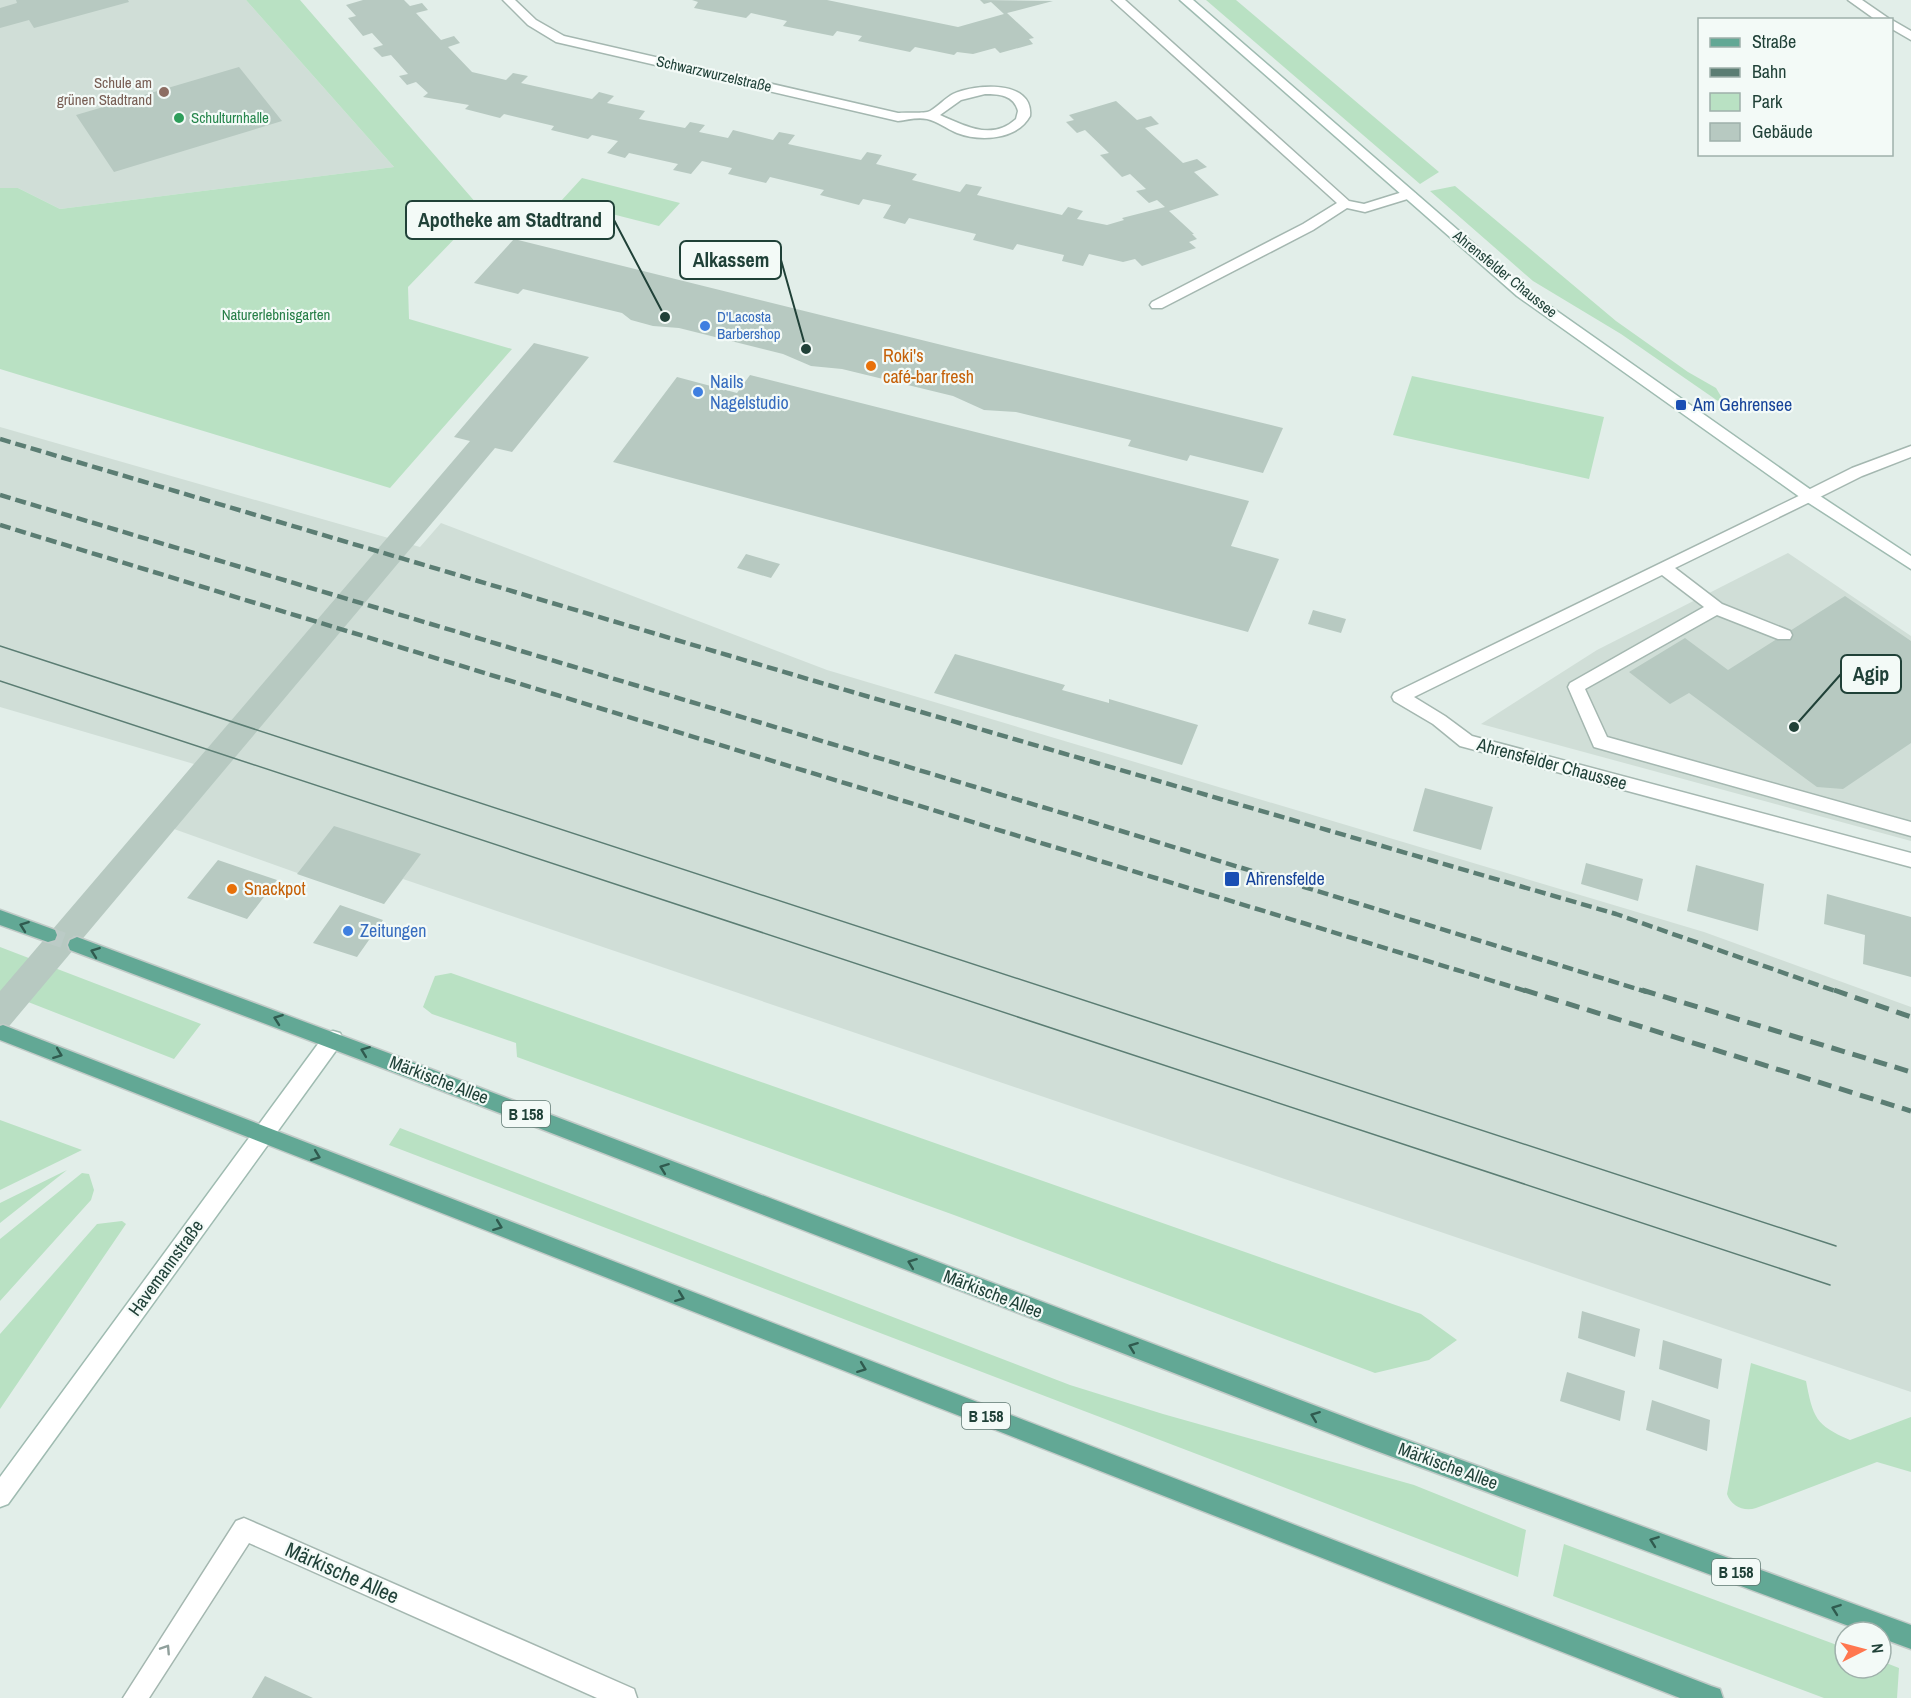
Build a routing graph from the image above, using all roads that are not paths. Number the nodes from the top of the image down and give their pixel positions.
1 (509, 0) edge
2 (1118, 0) edge
3 (1186, 0) edge
4 (1854, 0) edge
5 (1882, 18) edge
6 (1893, 25) edge
7 (1911, 36) edge
8 (932, 116) junction
9 (1409, 194) junction
10 (1345, 204) junction
11 (1157, 305) dead end
12 (1911, 451) edge
13 (1809, 496) junction
14 (1911, 564) edge
15 (1664, 567) junction
16 (1716, 608) junction
17 (1784, 635) dead end
18 (1911, 830) edge
19 (1911, 860) edge
20 (0, 917) edge
21 (48, 935) tunnel mouth
22 (77, 945) tunnel mouth
23 (3, 1033) dead end
24 (333, 1039) junction
25 (262, 1134) junction
26 (0, 1497) edge
27 (1911, 1637) edge
28 (135, 1698) edge
29 (625, 1698) edge
30 (1711, 1698) edge

1 - 8 main road, Schwarzwurzelstraße
2 - 10 main road
3 - 9 main road, Ahrensfelder Chaussee
4 - 5 main road
6 - 7 main road
8 - 8 main road, Schwarzwurzelstraße
9 - 10 main road
9 - 13 main road, Ahrensfelder Chaussee
10 - 11 main road
12 - 13 main road
13 - 14 main road, Ahrensfelder Chaussee
13 - 15 main road, Ahrensfelder Chaussee
15 - 16 main road
15 - 19 main road, Ahrensfelder Chaussee
16 - 17 main road
16 - 18 main road
21 -> 20 main road
24 -> 22 main road, Märkische Allee / B 158
23 -> 25 main road, B 158
24 - 25 main road, Havemannstraße
27 -> 24 main road, Märkische Allee / B 158
25 - 26 main road, Havemannstraße
25 -> 30 main road, B 158
28 -> 29 main road, Märkische Allee

